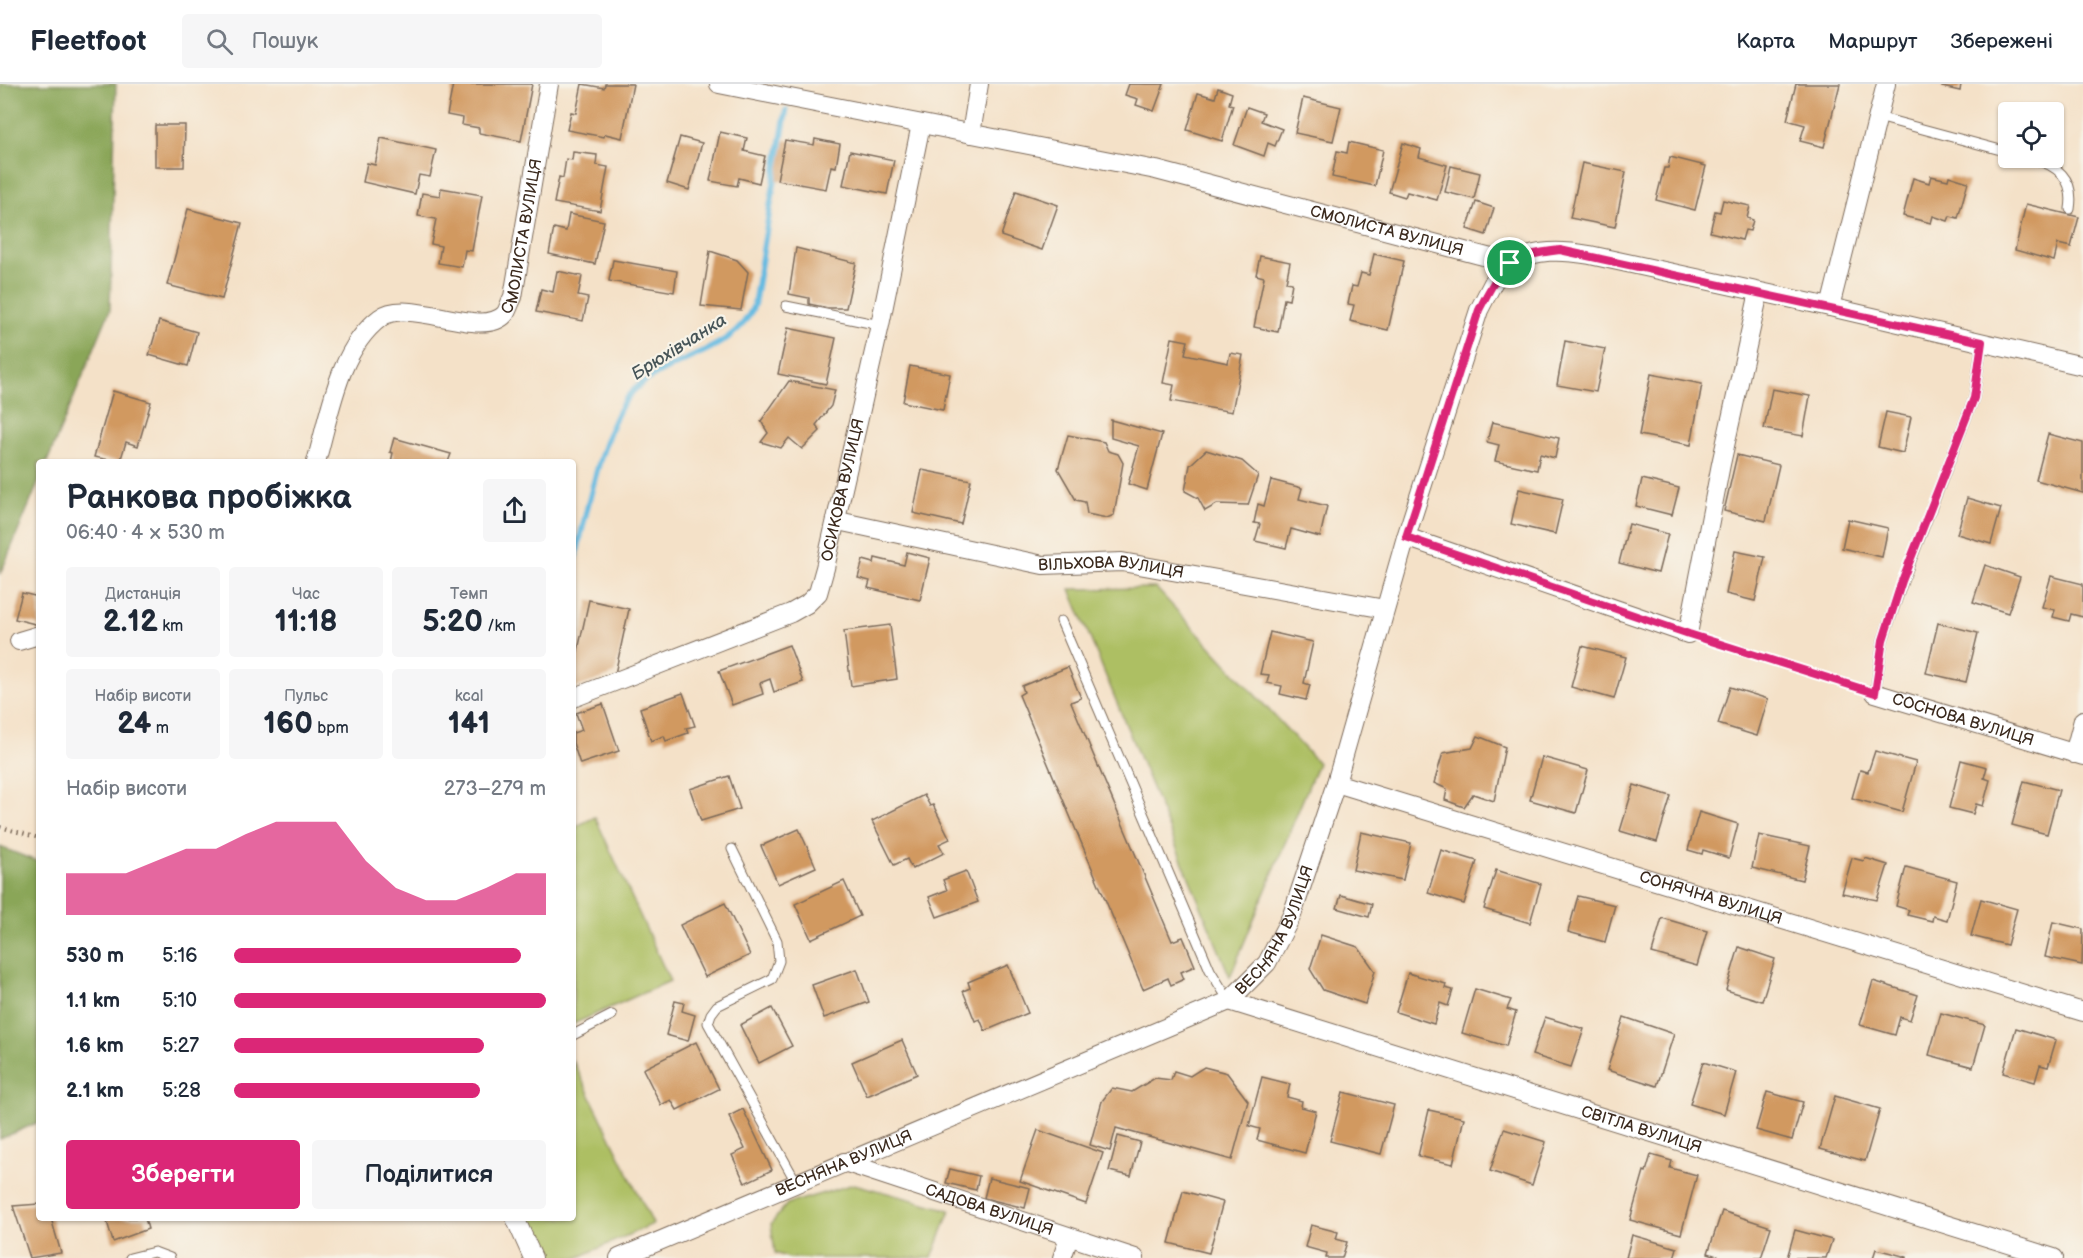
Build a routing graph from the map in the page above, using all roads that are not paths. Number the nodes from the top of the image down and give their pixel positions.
1 (549, 84) edge
2 (719, 84) edge
3 (979, 84) edge
4 (1886, 84) edge
5 (1878, 117) junction
6 (921, 124) junction
7 (971, 134) junction
8 (1998, 149) edge
9 (2057, 168) edge
10 (2070, 208) dead end
11 (1510, 263) junction
12 (1760, 292) junction
13 (786, 306) dead end
14 (1830, 307) junction
15 (880, 325) junction
16 (1982, 342) junction
17 (2083, 366) edge
18 (317, 459) edge
19 (838, 521) junction
20 (1406, 537) junction
21 (1385, 609) junction
22 (1061, 621) dead end
23 (36, 636) edge
24 (19, 640) dead end
25 (1875, 693) joint
26 (576, 697) edge
27 (2083, 720) edge
28 (2079, 755) edge
29 (1336, 783) junction
30 (732, 849) dead end
31 (1229, 1001) junction
32 (2083, 1012) edge
33 (612, 1015) dead end
34 (576, 1033) edge
35 (844, 1162) junction
36 (796, 1182) junction
37 (515, 1221) edge
38 (1069, 1237) junction
39 (130, 1258) edge
40 (170, 1258) edge
41 (533, 1258) edge
42 (619, 1258) edge
43 (1062, 1258) edge
44 (1135, 1258) edge
45 (2054, 1258) edge

1 - 18 street, СМОЛИСТА ВУЛИЦЯ
2 - 6 street, СМОЛИСТА ВУЛИЦЯ
3 - 7 street
4 - 5 street
5 - 8 lane
5 - 14 street
6 - 7 street, СМОЛИСТА ВУЛИЦЯ
6 - 15 street, ОСИКОВА ВУЛИЦЯ
7 - 11 street, СМОЛИСТА ВУЛИЦЯ
9 - 10 lane
11 - 12 street
11 - 20 street, ВЕСНЯНА ВУЛИЦЯ
12 - 14 street
12 - 20 street
13 - 15 lane
14 - 16 street
15 - 19 street, ОСИКОВА ВУЛИЦЯ
16 - 17 street
16 - 25 lane
19 - 21 street, ВІЛЬХОВА ВУЛИЦЯ
19 - 26 street, ОСИКОВА ВУЛИЦЯ
20 - 21 street, ВЕСНЯНА ВУЛИЦЯ
21 - 29 street, ВЕСНЯНА ВУЛИЦЯ
22 - 31 lane
23 - 24 street
25 - 28 street, СОСНОВА ВУЛИЦЯ
27 - 28 street, СОСНОВА ВУЛИЦЯ
29 - 31 street, ВЕСНЯНА ВУЛИЦЯ
29 - 32 street, СОНЯЧНА ВУЛИЦЯ
30 - 36 lane
31 - 35 street, ВЕСНЯНА ВУЛИЦЯ
31 - 45 street, СВІТЛА ВУЛИЦЯ
33 - 34 lane
35 - 36 street, ВЕСНЯНА ВУЛИЦЯ
35 - 38 street, САДОВА ВУЛИЦЯ
36 - 42 street, ВЕСНЯНА ВУЛИЦЯ
37 - 41 street
38 - 43 street
38 - 44 street, САДОВА ВУЛИЦЯ
39 - 40 lane

